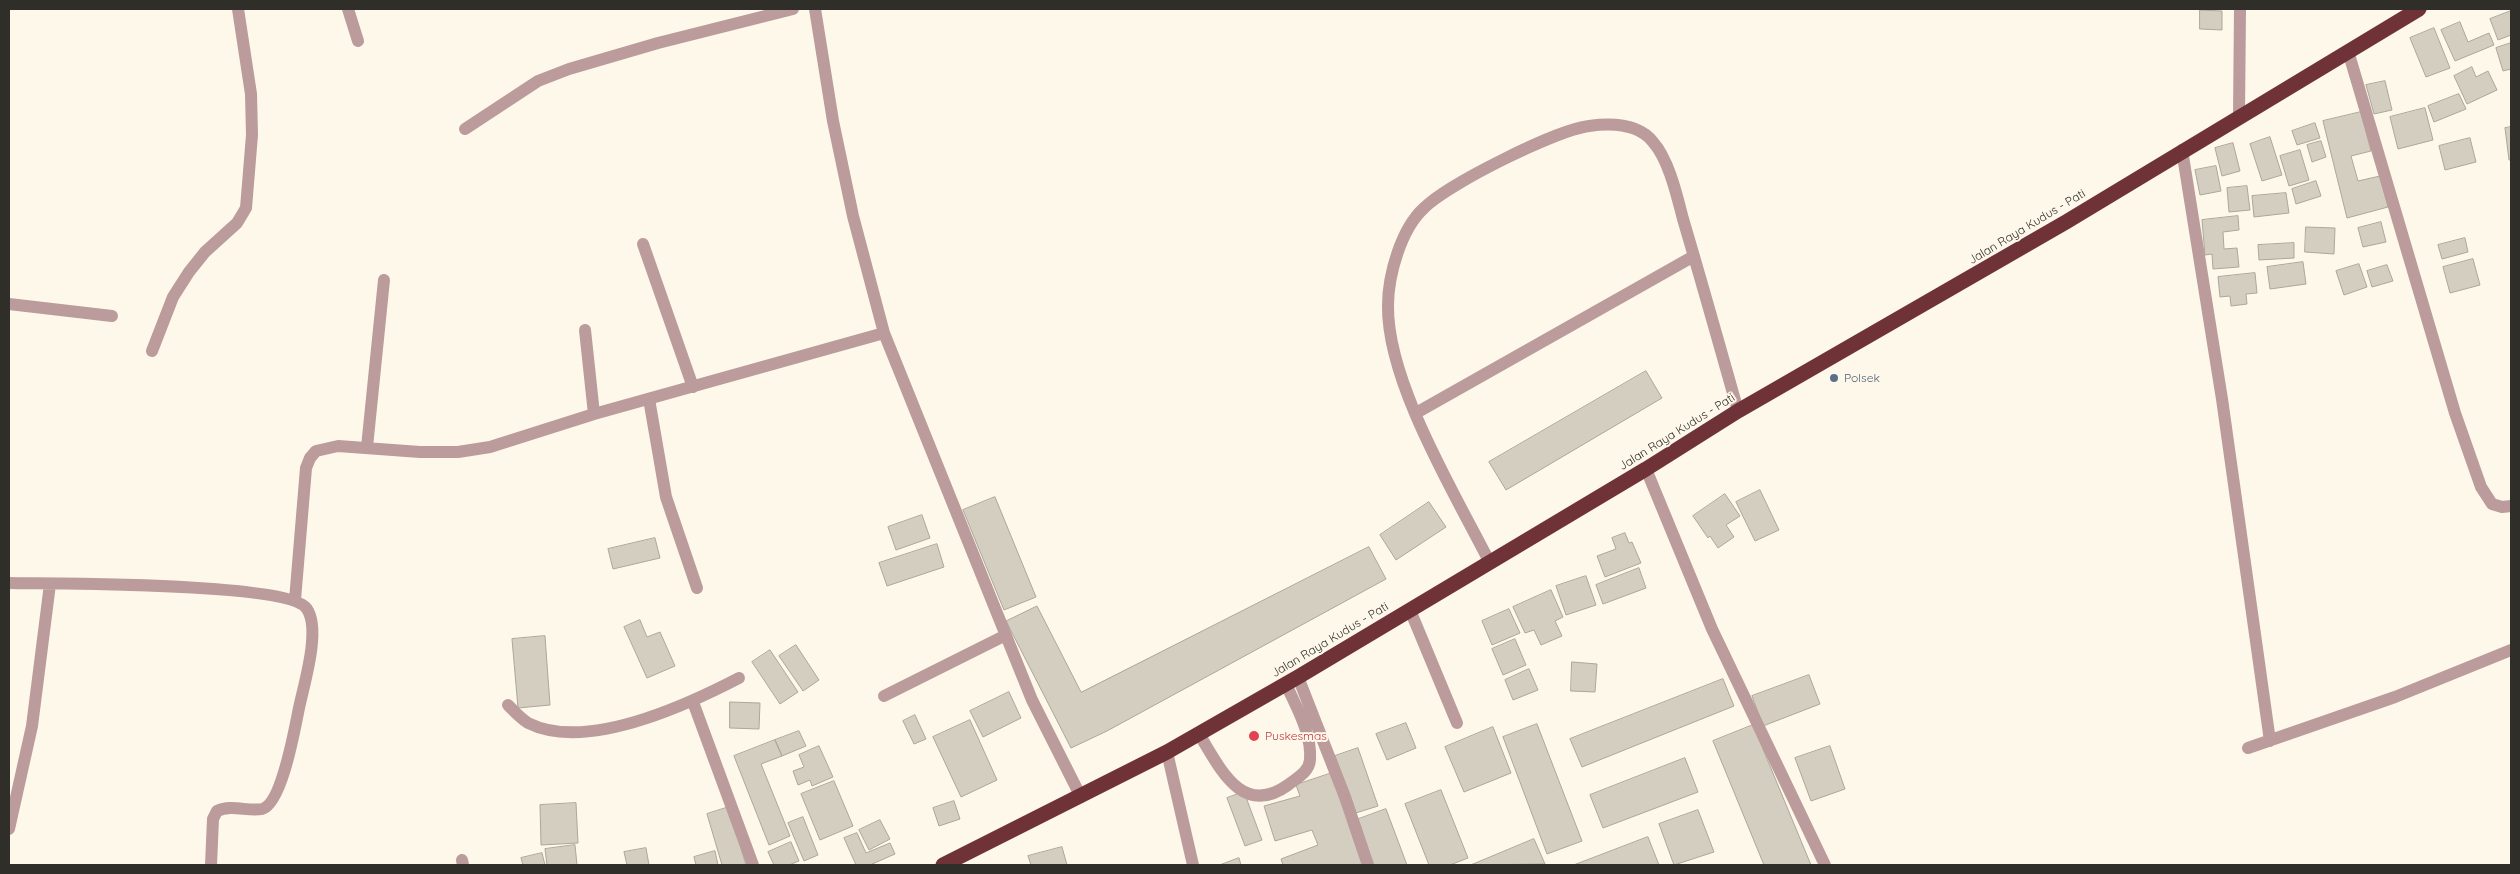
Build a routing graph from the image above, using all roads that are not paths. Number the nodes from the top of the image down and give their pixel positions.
1 (238, 9) edge
2 (348, 9) edge
3 (792, 9) edge
4 (815, 9) edge
5 (2240, 9) edge
6 (2419, 9) edge
7 (358, 41) dead end
8 (2348, 51) junction
9 (2239, 116) junction
10 (465, 129) dead end
11 (2182, 150) junction
12 (643, 244) dead end
13 (1694, 256) junction
14 (384, 280) dead end
15 (9, 304) edge
16 (112, 316) dead end
17 (585, 330) dead end
18 (884, 333) junction
19 (152, 351) dead end
20 (693, 386) junction
21 (649, 399) junction
22 (1738, 411) junction
23 (1416, 413) junction
24 (594, 414) junction
25 (368, 447) junction
26 (1646, 469) junction
27 (2511, 506) edge
28 (1490, 563) junction
29 (9, 583) edge
30 (50, 584) junction
31 (697, 588) dead end
32 (295, 600) junction
33 (1410, 610) junction
34 (1006, 635) junction
35 (2511, 650) edge
36 (739, 678) dead end
37 (1292, 681) junction
38 (884, 696) dead end
39 (693, 702) junction
40 (508, 705) dead end
41 (1456, 722) dead end
42 (1199, 734) junction
43 (2270, 741) junction
44 (2248, 748) dead end
45 (1167, 752) junction
46 (1081, 797) junction
47 (9, 829) edge
48 (211, 865) edge
49 (752, 865) edge
50 (943, 865) edge
51 (1193, 865) edge
52 (1368, 865) edge
53 (1825, 865) edge

1 - 19 street
2 - 7 street
3 - 10 street
4 - 18 street
5 - 9 street
6 - 8 highway, Jalan Raya Kudus - Pati
8 - 9 highway, Jalan Raya Kudus - Pati
8 - 27 street
9 - 11 highway, Jalan Raya Kudus - Pati
11 - 22 highway, Jalan Raya Kudus - Pati
11 - 43 street
12 - 20 street
13 - 22 street
13 - 23 street
13 - 23 street
14 - 25 street
15 - 16 street
17 - 24 street
18 - 20 street
18 - 34 street
20 - 21 street
21 - 24 street
21 - 31 street
22 - 26 highway, Jalan Raya Kudus - Pati
23 - 28 street
24 - 25 street
25 - 32 street
26 - 28 highway, Jalan Raya Kudus - Pati
26 - 53 street
28 - 33 highway, Jalan Raya Kudus - Pati
29 - 30 street
30 - 32 street
30 - 47 street
32 - 48 street
33 - 37 highway, Jalan Raya Kudus - Pati
33 - 41 street
34 - 38 street
34 - 46 street
35 - 43 street
36 - 39 street
37 - 42 highway, Jalan Raya Kudus - Pati
37 - 42 street
37 - 52 street
39 - 40 street
39 - 49 street
42 - 45 highway, Jalan Raya Kudus - Pati
43 - 44 street
45 - 46 highway, Jalan Raya Kudus - Pati
45 - 51 street
46 - 50 highway, Jalan Raya Kudus - Pati

